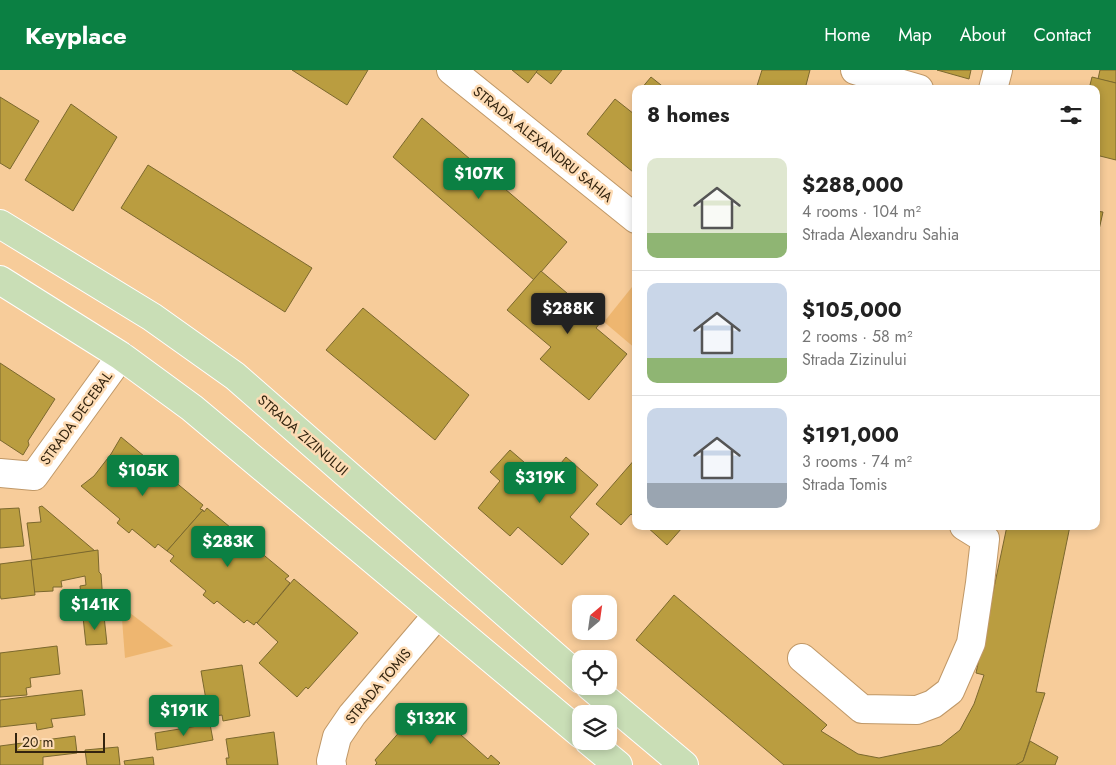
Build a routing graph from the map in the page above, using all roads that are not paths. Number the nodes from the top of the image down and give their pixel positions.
1 (450, 70) edge
2 (854, 70) edge
3 (998, 70) edge
4 (848, 85) edge
5 (905, 85) edge
6 (994, 85) edge
7 (632, 215) edge
8 (0, 224) edge
9 (0, 280) edge
10 (121, 356) junction
11 (0, 473) edge
12 (970, 530) edge
13 (438, 614) junction
14 (802, 658) dead end
15 (572, 671) edge
16 (601, 695) edge
17 (572, 726) edge
18 (600, 750) edge
19 (332, 765) edge
20 (618, 765) edge
21 (684, 765) edge

1 - 7 street, STRADA ALEXANDRU SAHIA
2 - 4 street
2 - 5 street
3 - 6 street
8 - 15 main road, STRADA ZIZINULUI
9 - 10 main road
10 - 11 street, STRADA DECEBAL
10 - 13 main road
12 - 14 street
13 - 17 main road
13 - 19 street, STRADA TOMIS
16 - 21 main road
18 - 20 main road

